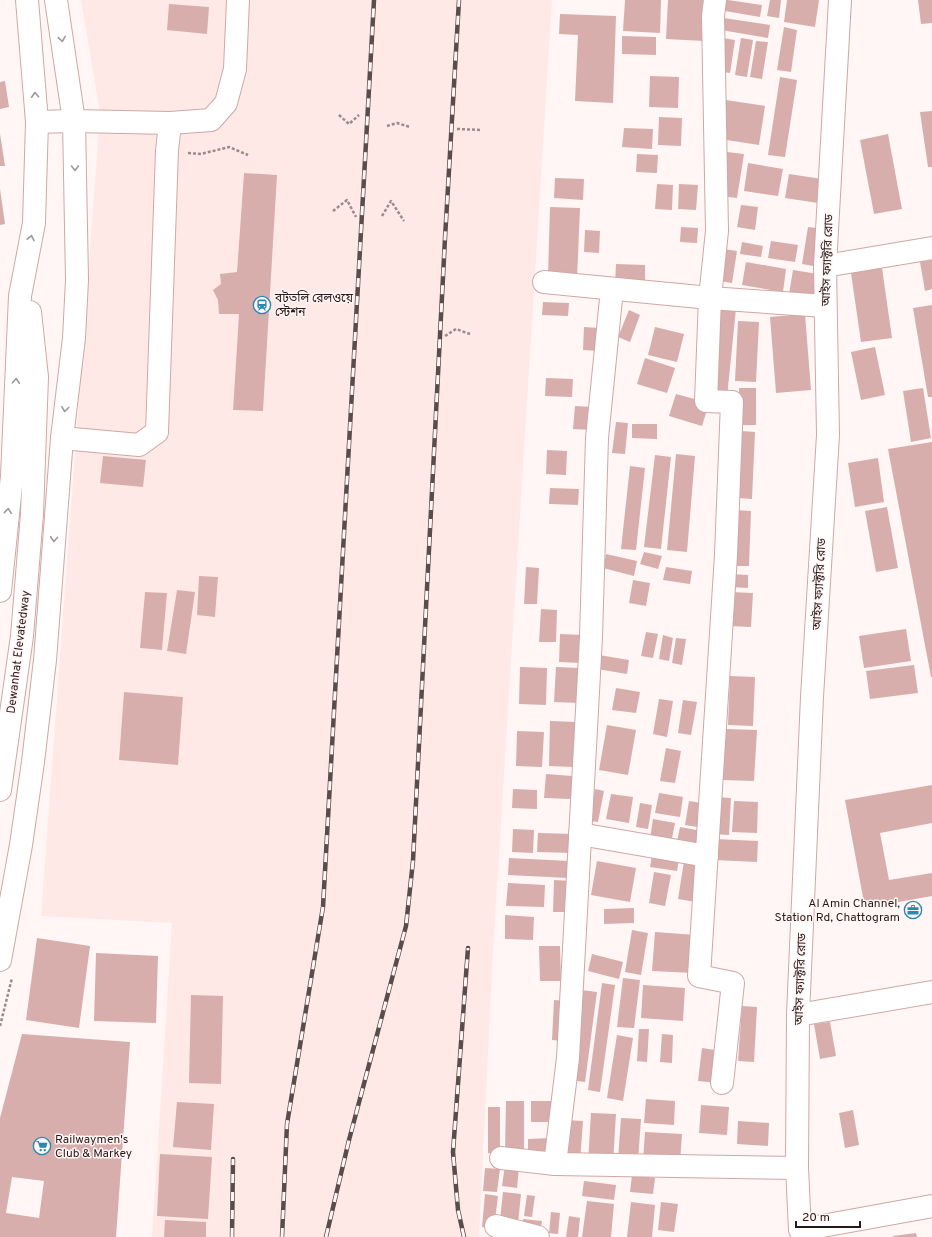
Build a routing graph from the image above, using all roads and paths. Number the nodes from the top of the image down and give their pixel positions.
1 (27, 0) edge
2 (56, 0) edge
3 (238, 0) edge
4 (715, 0) edge
5 (840, 0) edge
6 (339, 115) dead end
7 (359, 115) dead end
8 (74, 120) junction
9 (37, 122) junction
10 (170, 123) junction
11 (387, 126) dead end
12 (410, 127) dead end
13 (457, 129) dead end
14 (482, 130) dead end
15 (167, 152) junction
16 (248, 155) dead end
17 (333, 211) dead end
18 (382, 216) dead end
19 (356, 217) dead end
20 (404, 222) dead end
21 (932, 248) edge
22 (825, 266) junction
23 (25, 268) junction
24 (77, 280) junction
25 (544, 282) dead end
26 (612, 289) junction
27 (710, 298) junction
28 (825, 306) junction
29 (470, 334) dead end
30 (444, 336) dead end
31 (62, 438) junction
32 (32, 514) junction
33 (0, 591) edge
34 (0, 790) edge
35 (580, 834) junction
36 (707, 856) junction
37 (0, 960) edge
38 (932, 992) edge
39 (798, 1015) junction
40 (722, 1083) dead end
41 (501, 1158) dead end
42 (555, 1164) junction
43 (797, 1168) junction
44 (932, 1206) edge
45 (496, 1226) dead end
46 (795, 1234) edge
47 (538, 1237) edge

9 -> 1 street
2 -> 8 street
3 - 10 street
4 - 27 street
5 - 22 street, আইস ফ্যাক্টরি রোড
6 - 7 path
8 - 9 street
8 - 10 street
8 -> 24 street
23 -> 9 street
10 - 15 street
11 - 12 path
13 - 14 path
15 - 16 path
15 - 31 street
17 - 19 path
18 - 20 path
21 - 22 street
22 - 28 street, আইস ফ্যাক্টরি রোড
23 - 32 street, Dewanhat Elevatedway
33 -> 23 street
24 -> 31 street
24 - 32 street, Dewanhat Elevatedway
25 - 26 street
26 - 27 street
26 - 35 street
27 - 28 street
27 - 36 street
28 - 39 street, আইস ফ্যাক্টরি রোড
29 - 30 path
31 -> 37 street
32 - 34 street, Dewanhat Elevatedway
35 - 36 street
35 - 42 street
36 - 40 street
38 - 39 street
39 - 43 street, আইস ফ্যাক্টরি রোড
41 - 42 street
42 - 43 street
43 - 46 street, আইস ফ্যাক্টরি রোড
44 - 46 street
45 - 47 street

